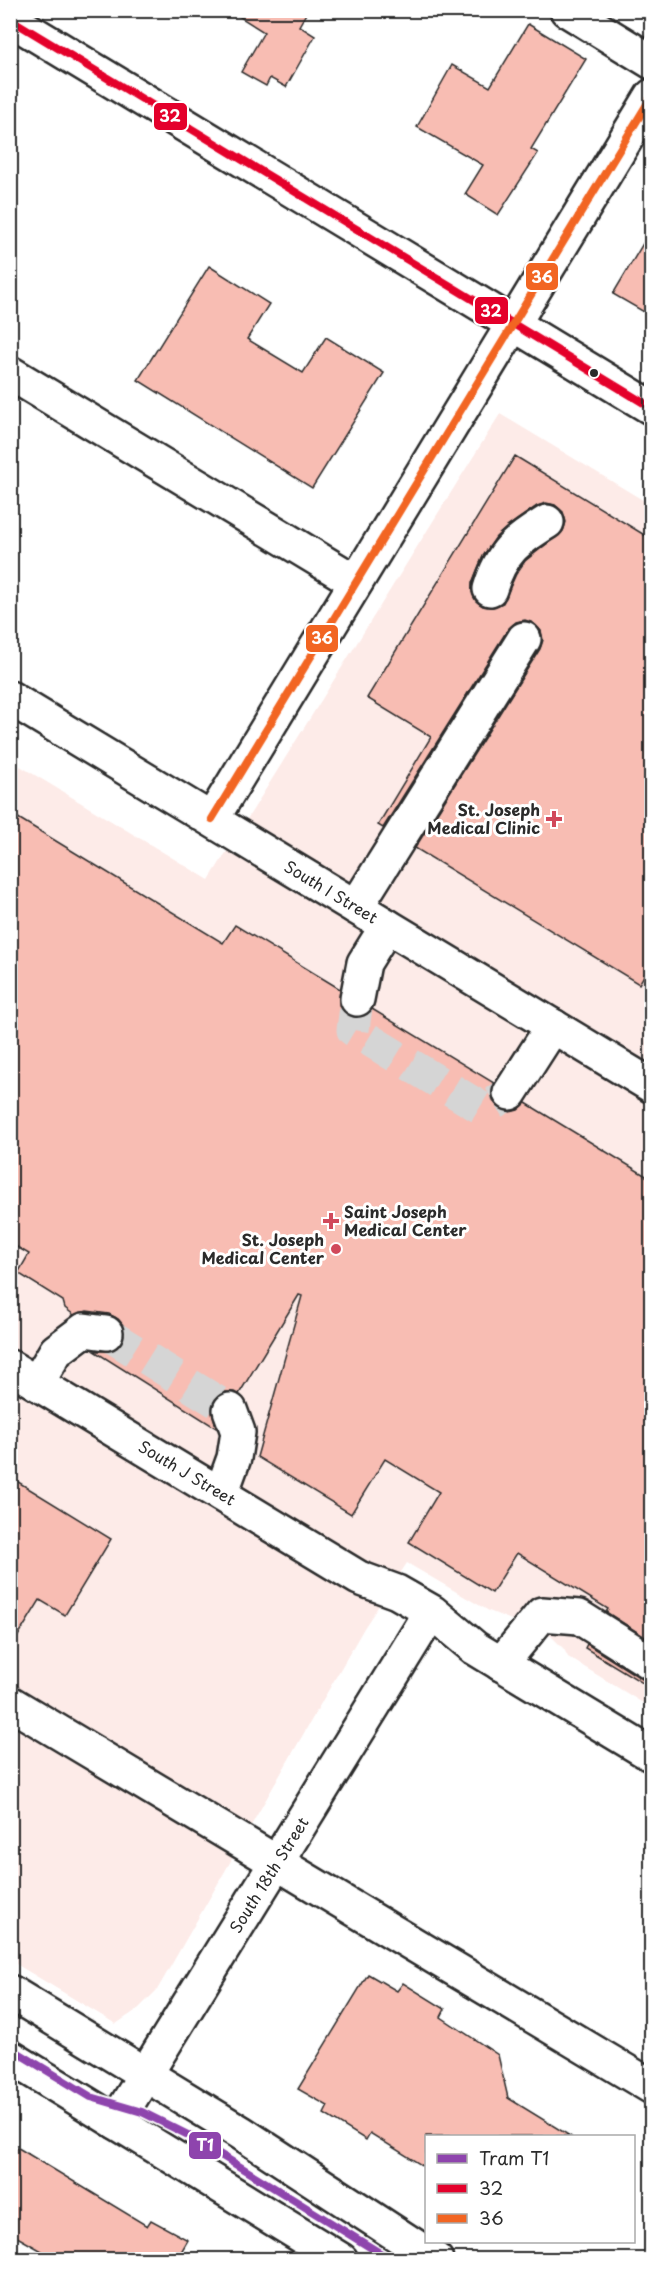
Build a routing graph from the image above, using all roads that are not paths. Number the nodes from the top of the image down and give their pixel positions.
1 (567, 10) edge
2 (10, 19) edge
3 (651, 62) edge
4 (651, 96) edge
5 (512, 324) junction
6 (10, 373) edge
7 (651, 408) edge
8 (547, 522) dead end
9 (356, 582) junction
10 (490, 589) dead end
11 (524, 639) dead end
12 (10, 698) edge
13 (212, 819) junction
14 (356, 907) junction
15 (387, 926) junction
16 (357, 999) tunnel mouth
17 (552, 1026) junction
18 (651, 1086) edge
19 (510, 1093) tunnel mouth
20 (106, 1333) tunnel mouth
21 (24, 1375) edge
22 (230, 1410) tunnel mouth
23 (221, 1494) junction
24 (363, 1579) junction
25 (422, 1627) junction
26 (488, 1656) junction
27 (651, 1663) edge
28 (10, 1703) edge
29 (651, 1755) edge
30 (277, 1863) junction
31 (10, 1992) edge
32 (10, 2057) edge
33 (146, 2074) junction
34 (651, 2087) edge
35 (116, 2122) junction
36 (341, 2259) edge
37 (436, 2259) edge

1 - 3 street
2 - 5 street
4 - 5 street
5 - 7 street
5 - 9 street
6 - 9 street
8 - 10 street
9 - 13 street
11 - 14 street
12 - 13 street, South I Street
13 - 14 street, South I Street
14 - 15 street, South I Street
15 - 16 street
15 - 17 street, South I Street
17 - 18 street, South I Street
17 - 19 street
20 - 21 street
21 - 23 street, South J Street
22 - 23 street
23 - 24 street, South J Street
24 - 25 street
24 - 26 street
25 - 26 street
25 - 30 street, South 18th Street
26 - 27 street
26 - 29 street
28 - 30 street
30 - 33 street, South 18th Street
30 - 34 street
31 - 33 street
32 - 35 street
33 - 35 street, South 18th Street
33 - 37 street
35 - 36 street

